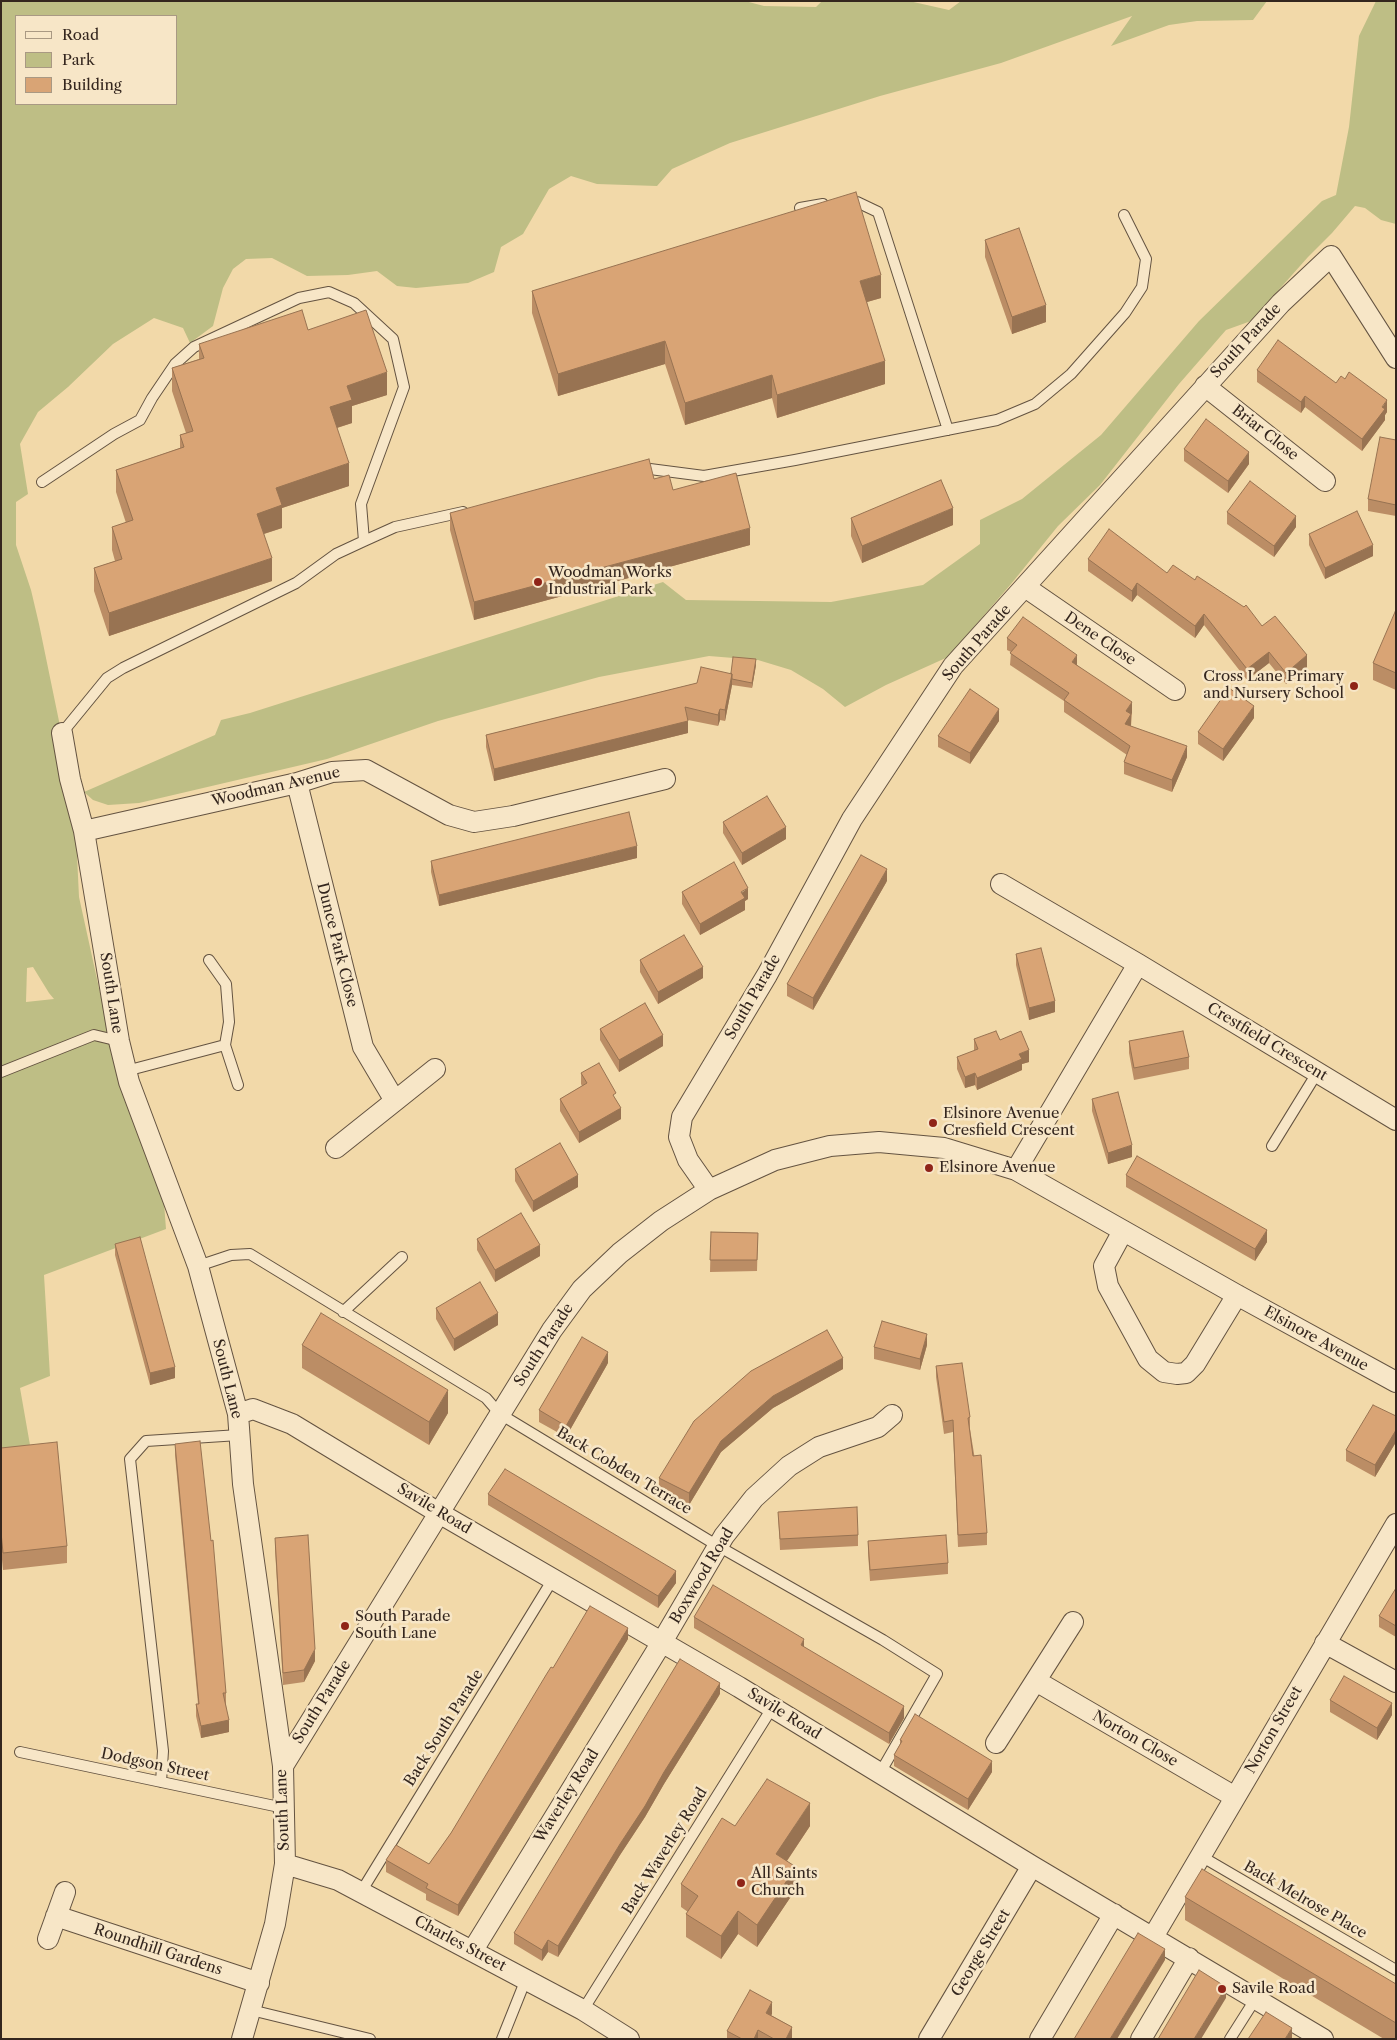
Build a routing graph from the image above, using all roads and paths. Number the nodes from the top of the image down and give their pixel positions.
1 (800, 208) edge
2 (1124, 214) dead end
3 (1396, 358) edge
4 (1205, 386) junction
5 (948, 430) junction
6 (632, 474) edge
7 (1325, 481) dead end
8 (42, 482) dead end
9 (474, 510) edge
10 (364, 541) junction
11 (1025, 588) junction
12 (1175, 690) dead end
13 (62, 733) joint
14 (665, 779) dead end
15 (297, 783) junction
16 (84, 831) junction
17 (1001, 884) dead end
18 (209, 960) dead end
19 (1138, 964) junction
20 (118, 1041) junction
21 (225, 1045) junction
22 (435, 1069) dead end
23 (126, 1071) junction
24 (1, 1072) edge
25 (1318, 1073) junction
26 (238, 1085) dead end
27 (395, 1101) junction
28 (1396, 1120) edge
29 (1272, 1146) dead end
30 (336, 1148) dead end
31 (1016, 1170) junction
32 (709, 1190) junction
33 (1124, 1232) junction
34 (402, 1257) dead end
35 (198, 1266) junction
36 (1237, 1295) junction
37 (343, 1312) junction
38 (1396, 1382) edge
39 (238, 1414) junction
40 (500, 1414) junction
41 (892, 1415) dead end
42 (239, 1435) junction
43 (439, 1512) junction
44 (1396, 1524) edge
45 (718, 1546) junction
46 (553, 1579) junction
47 (1073, 1622) dead end
48 (662, 1642) junction
49 (1326, 1643) junction
50 (1036, 1681) junction
51 (1396, 1682) edge
52 (772, 1708) junction
53 (996, 1743) dead end
54 (20, 1752) dead end
55 (283, 1766) junction
56 (880, 1773) junction
57 (162, 1782) junction
58 (1235, 1797) junction
59 (284, 1808) junction
60 (1199, 1855) junction
61 (285, 1864) junction
62 (1032, 1866) junction
63 (65, 1892) dead end
64 (361, 1892) junction
65 (1114, 1914) junction
66 (56, 1916) junction
67 (1153, 1937) junction
68 (48, 1939) dead end
69 (473, 1950) junction
70 (1189, 1958) junction
71 (1396, 1970) edge
72 (526, 1979) junction
73 (259, 1983) junction
74 (1256, 1998) junction
75 (251, 2010) junction
76 (584, 2010) junction
77 (1321, 2038) edge
78 (242, 2039) edge
79 (370, 2039) edge
80 (502, 2039) edge
81 (629, 2039) edge
82 (929, 2039) edge
83 (1040, 2039) edge
84 (1141, 2039) edge
85 (1230, 2039) edge

1 - 5 lane
2 - 5 lane
3 - 4 street, South Parade
4 - 7 street, Briar Close
4 - 11 street, South Parade
5 - 6 lane
8 - 10 lane
9 - 10 lane
10 - 13 lane
11 - 12 street, Dene Close
11 - 32 street, South Parade
13 - 16 street, South Lane
14 - 15 street, Woodman Avenue
15 - 16 street, Woodman Avenue
15 - 27 street, Dunce Park Close
16 - 20 street, South Lane
17 - 19 street, Crestfield Crescent
18 - 21 lane
19 - 25 street, Crestfield Crescent
19 - 31 street
20 - 23 street, South Lane
20 - 24 lane
21 - 23 lane
21 - 26 lane
22 - 27 street
23 - 35 street, South Lane
25 - 28 street, Crestfield Crescent
25 - 29 lane
27 - 30 street
31 - 32 street, Elsinore Avenue
31 - 33 street, Elsinore Avenue
32 - 40 street, South Parade
33 - 36 street, Elsinore Avenue
33 - 36 street
34 - 37 lane
35 - 37 lane, Back Cobden Terrace
35 - 39 street, South Lane
36 - 38 street, Elsinore Avenue
37 - 40 lane, Back Cobden Terrace
39 - 42 street, South Lane
39 - 43 street, Savile Road
40 - 43 street, South Parade
40 - 45 lane, Back Cobden Terrace
41 - 45 street, Boxwood Road
42 - 55 street, South Lane
42 - 57 lane
43 - 46 street, Savile Road
43 - 55 street, South Parade
44 - 49 street, Norton Street
45 - 48 street, Boxwood Road
45 - 56 lane, Back Cobden Terrace
46 - 48 street, Savile Road
46 - 64 lane, Back South Parade
47 - 50 street
48 - 52 street, Savile Road
48 - 69 street, Waverley Road
49 - 51 street
49 - 58 street, Norton Street
50 - 53 street
50 - 58 street, Norton Close
52 - 56 street, Savile Road
52 - 76 lane, Back Waverley Road
54 - 57 lane, Dodgson Street
55 - 59 street, South Lane
56 - 62 street, Savile Road
57 - 59 lane, Dodgson Street
58 - 60 street, Norton Street
59 - 61 street, South Lane
60 - 67 street, Norton Street
60 - 71 lane, Back Melrose Place
61 - 64 street, Charles Street
61 - 73 street, South Lane
62 - 65 street, Savile Road
62 - 82 street, George Street
63 - 66 street
64 - 69 street, Charles Street
65 - 67 street, Savile Road
65 - 83 street
66 - 68 street
66 - 73 street, Roundhill Gardens
67 - 70 street, Savile Road
69 - 72 street, Charles Street
70 - 74 street, Savile Road
70 - 84 street
72 - 76 street, Charles Street
72 - 80 lane
73 - 75 street, South Lane
74 - 77 street, Savile Road
74 - 85 lane
75 - 78 street, South Lane
75 - 79 lane
76 - 81 street, Charles Street

